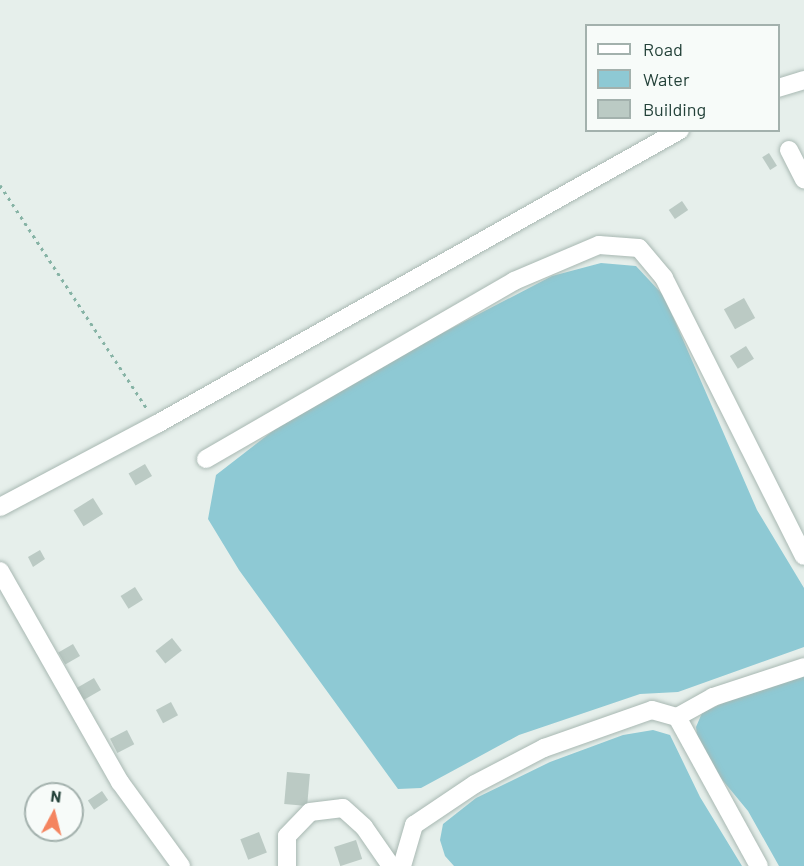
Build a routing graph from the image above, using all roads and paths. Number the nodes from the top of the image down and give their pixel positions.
1 (804, 80) edge
2 (780, 87) edge
3 (676, 132) edge
4 (789, 150) dead end
5 (804, 179) edge
6 (0, 185) edge
7 (157, 424) junction
8 (206, 459) dead end
9 (0, 507) edge
10 (804, 556) edge
11 (0, 571) edge
12 (804, 667) edge
13 (676, 717) junction
14 (181, 866) edge
15 (287, 866) edge
16 (391, 866) edge
17 (402, 866) edge
18 (759, 866) edge

1 - 2 street
3 - 7 street
4 - 5 street
6 - 7 path
7 - 9 street
8 - 10 street
11 - 14 street
12 - 13 street
13 - 17 street
13 - 18 street
15 - 16 street

